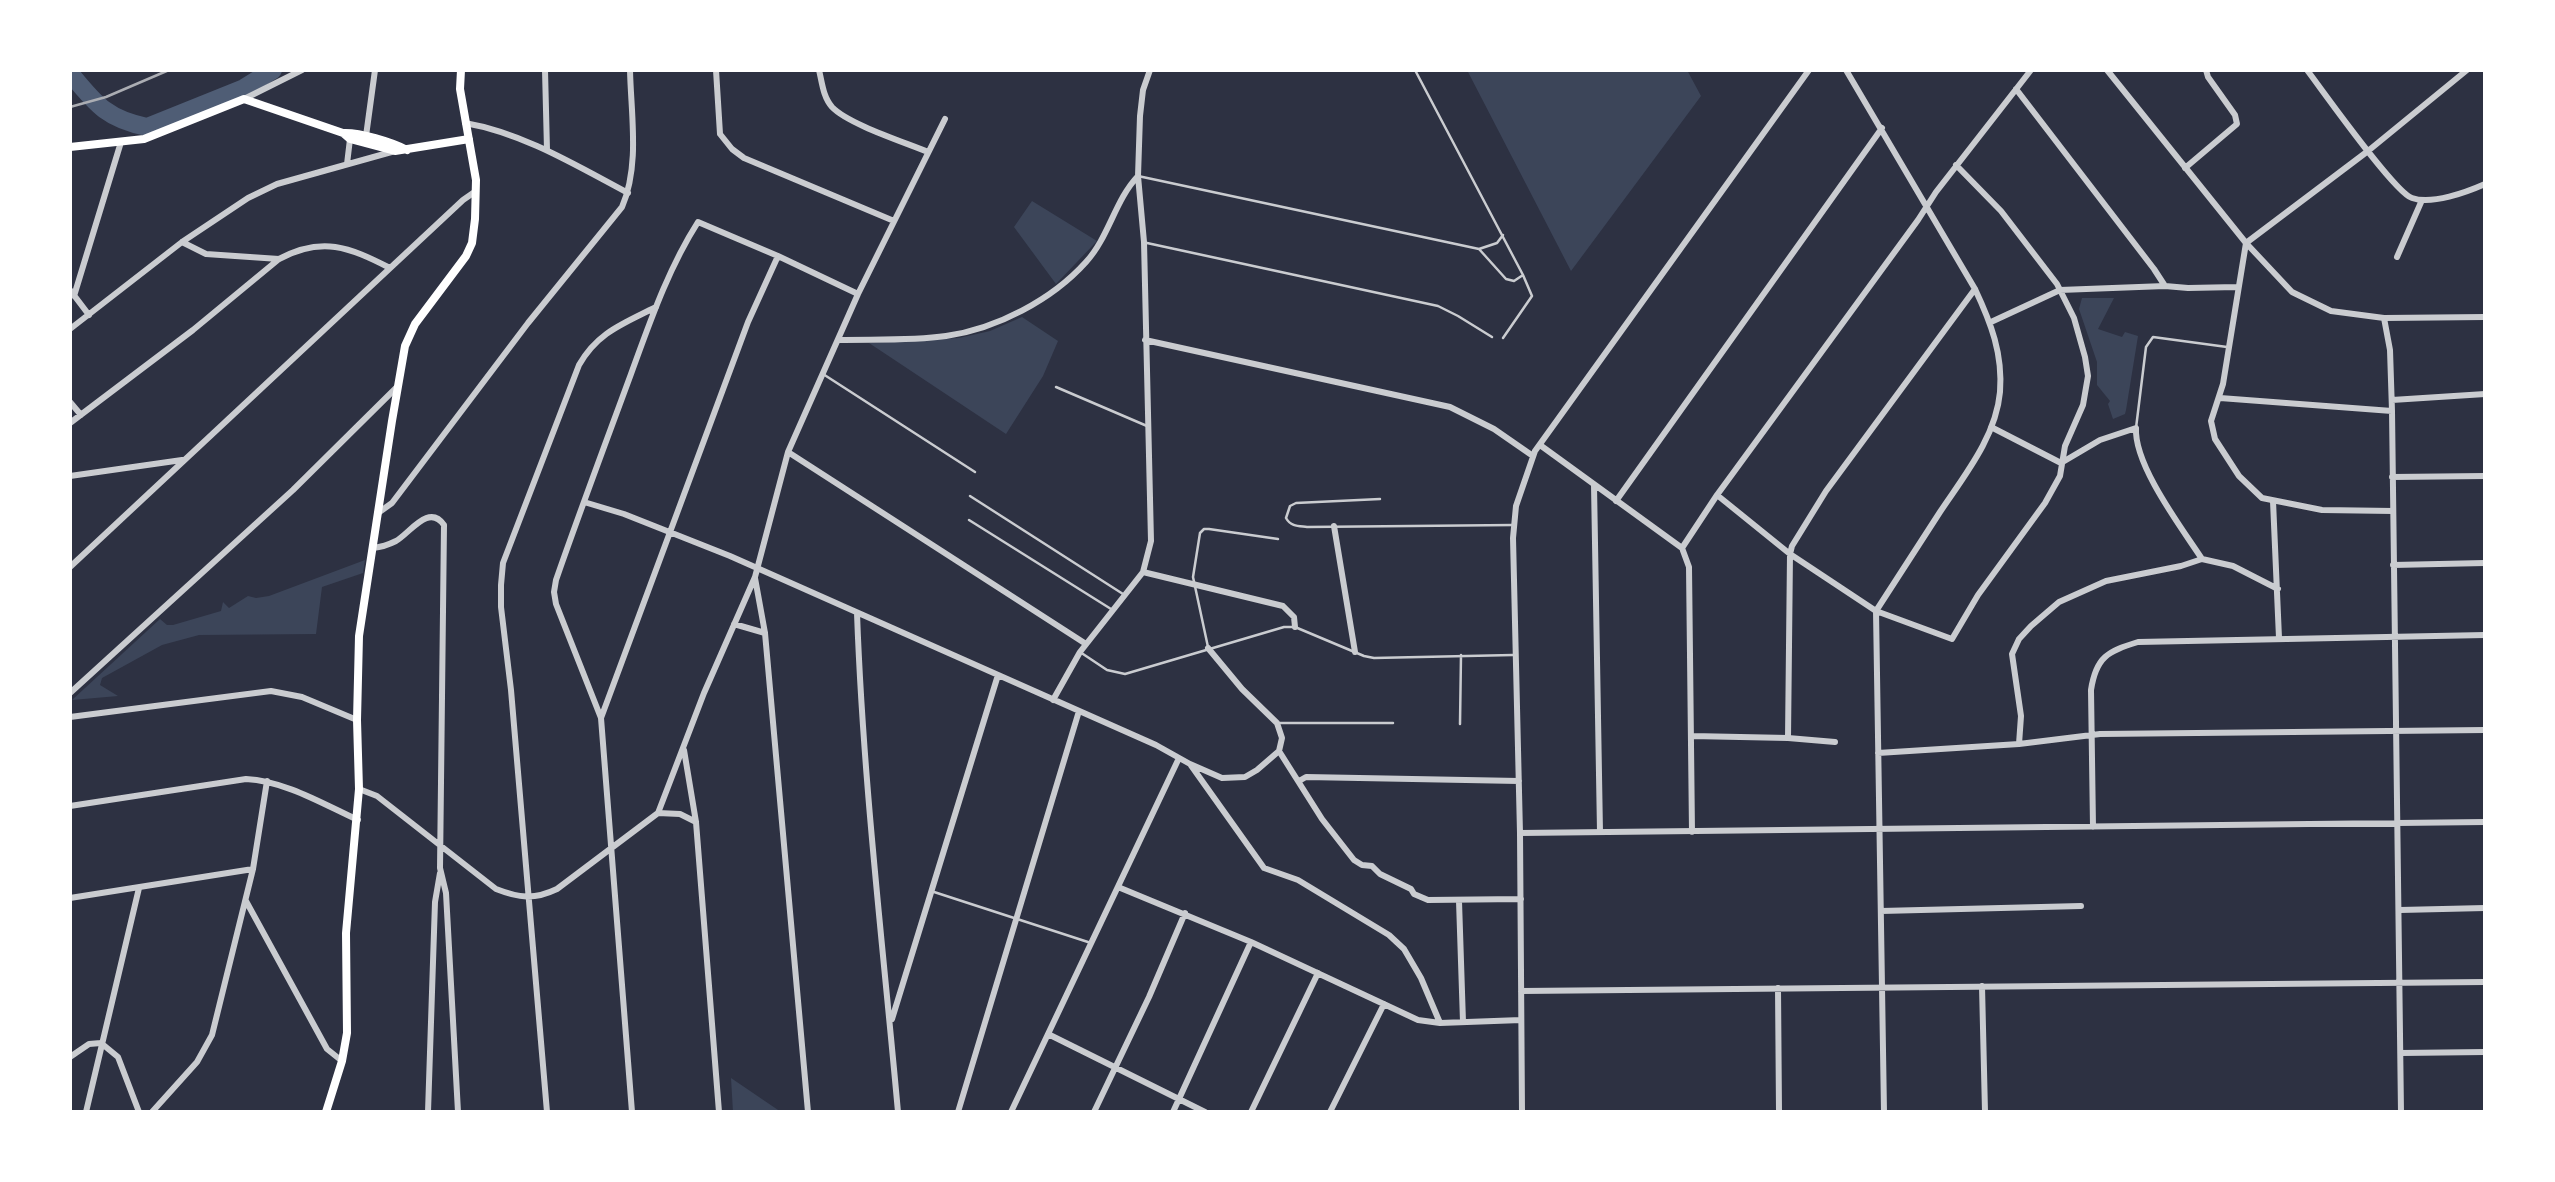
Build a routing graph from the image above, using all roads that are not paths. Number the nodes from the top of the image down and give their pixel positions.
1 (302, 70) edge
2 (375, 70) edge
3 (461, 70) edge
4 (545, 70) edge
5 (630, 70) edge
6 (716, 70) edge
7 (819, 70) edge
8 (1150, 70) edge
9 (1415, 70) edge
10 (1809, 70) edge
11 (1846, 70) edge
12 (2031, 70) edge
13 (2107, 70) edge
14 (2206, 70) edge
15 (2307, 70) edge
16 (2467, 70) edge
17 (2016, 89) junction
18 (244, 99) junction
19 (945, 119) dead end
20 (465, 123) junction
21 (1882, 128) junction
22 (346, 136) junction
23 (366, 136) junction
24 (469, 139) junction
25 (121, 142) junction
26 (70, 147) edge
27 (407, 150) junction
28 (547, 150) junction
29 (395, 151) junction
30 (2368, 151) junction
31 (928, 152) junction
32 (347, 164) junction
33 (1956, 165) junction
34 (2185, 168) junction
35 (1138, 176) junction
36 (2485, 184) edge
37 (476, 191) junction
38 (628, 193) junction
39 (2422, 200) junction
40 (1927, 205) junction
41 (894, 221) junction
42 (1503, 235) junction
43 (182, 242) junction
44 (1144, 242) junction
45 (2246, 243) junction
46 (1479, 249) junction
47 (778, 256) junction
48 (2397, 257) dead end
49 (279, 259) junction
50 (390, 268) junction
51 (1523, 275) junction
52 (2165, 285) junction
53 (2237, 287) junction
54 (1975, 289) junction
55 (2060, 290) junction
56 (72, 293) edge
57 (858, 294) junction
58 (656, 307) junction
59 (89, 315) junction
60 (2485, 317) edge
61 (2384, 318) junction
62 (1991, 322) junction
63 (70, 329) edge
64 (1492, 337) dead end
65 (1503, 338) dead end
66 (838, 340) junction
67 (1145, 340) junction
68 (2227, 347) junction
69 (823, 374) junction
70 (398, 386) junction
71 (1056, 387) dead end
72 (2485, 394) edge
73 (2220, 398) junction
74 (2392, 400) junction
75 (70, 402) edge
76 (2392, 411) junction
77 (81, 415) junction
78 (70, 423) edge
79 (1147, 426) junction
80 (1991, 427) junction
81 (2136, 428) junction
82 (1540, 445) junction
83 (788, 452) junction
84 (1533, 456) junction
85 (184, 460) junction
86 (2061, 463) junction
87 (975, 472) dead end
88 (70, 476) edge
89 (2485, 476) edge
90 (2392, 477) junction
91 (1594, 485) junction
92 (970, 495) dead end
93 (1717, 495) junction
94 (1380, 499) dead end
95 (1616, 501) junction
96 (2273, 501) junction
97 (584, 502) junction
98 (2393, 511) junction
99 (378, 513) junction
100 (969, 520) dead end
101 (1514, 525) junction
102 (1334, 526) junction
103 (670, 533) junction
104 (1278, 539) dead end
105 (373, 548) junction
106 (1682, 548) junction
107 (1790, 554) junction
108 (2202, 559) junction
109 (2485, 563) edge
110 (2393, 565) junction
111 (70, 567) edge
112 (758, 568) junction
113 (1143, 572) junction
114 (755, 577) junction
115 (1194, 584) junction
116 (2278, 589) junction
117 (1126, 595) junction
118 (1113, 611) junction
119 (1876, 611) junction
120 (857, 613) junction
121 (734, 624) junction
122 (1295, 627) junction
123 (765, 633) junction
124 (2485, 635) edge
125 (2394, 637) junction
126 (2279, 638) junction
127 (1086, 644) junction
128 (1208, 648) junction
129 (1080, 652) junction
130 (1355, 652) junction
131 (1461, 655) junction
132 (1516, 655) junction
133 (998, 675) junction
134 (70, 693) edge
135 (1053, 700) junction
136 (1079, 711) junction
137 (70, 717) edge
138 (601, 718) junction
139 (357, 720) junction
140 (1277, 723) junction
141 (1393, 723) dead end
142 (1460, 724) dead end
143 (2396, 730) junction
144 (2485, 730) edge
145 (2091, 735) junction
146 (1692, 736) junction
147 (1788, 738) junction
148 (1835, 742) dead end
149 (2019, 744) junction
150 (684, 748) junction
151 (1279, 751) junction
152 (1878, 753) junction
153 (1179, 758) junction
154 (1190, 764) junction
155 (267, 781) junction
156 (1299, 781) junction
157 (1519, 781) junction
158 (359, 789) junction
159 (70, 806) edge
160 (658, 813) junction
161 (358, 820) junction
162 (696, 822) junction
163 (2485, 822) edge
164 (2398, 824) junction
165 (2093, 827) junction
166 (1880, 830) junction
167 (1600, 832) junction
168 (1692, 832) junction
169 (1520, 833) junction
170 (440, 846) junction
171 (611, 848) junction
172 (440, 868) junction
173 (253, 869) junction
174 (1118, 887) junction
175 (139, 888) junction
176 (931, 891) junction
177 (70, 899) edge
178 (529, 899) junction
179 (1521, 899) junction
180 (246, 901) junction
181 (1459, 901) junction
182 (2081, 906) dead end
183 (2485, 908) edge
184 (2400, 910) junction
185 (1881, 911) junction
186 (1185, 913) junction
187 (1016, 920) junction
188 (1251, 942) junction
189 (1092, 943) junction
190 (1318, 973) junction
191 (2485, 982) edge
192 (2401, 983) junction
193 (1982, 986) junction
194 (1778, 988) junction
195 (1882, 988) junction
196 (1521, 991) junction
197 (1384, 1004) junction
198 (1521, 1020) junction
199 (1463, 1022) junction
200 (1440, 1023) junction
201 (890, 1024) junction
202 (1048, 1034) junction
203 (101, 1043) junction
204 (2485, 1052) edge
205 (2401, 1053) junction
206 (70, 1057) edge
207 (342, 1060) junction
208 (1115, 1068) junction
209 (1179, 1100) junction
210 (86, 1112) edge
211 (139, 1112) edge
212 (152, 1112) edge
213 (326, 1112) edge
214 (428, 1112) edge
215 (458, 1112) edge
216 (547, 1112) edge
217 (632, 1112) edge
218 (719, 1112) edge
219 (808, 1112) edge
220 (898, 1112) edge
221 (958, 1112) edge
222 (1011, 1112) edge
223 (1094, 1112) edge
224 (1173, 1112) edge
225 (1205, 1112) edge
226 (1251, 1112) edge
227 (1330, 1112) edge
228 (1522, 1112) edge
229 (1779, 1112) edge
230 (1884, 1112) edge
231 (1985, 1112) edge
232 (2401, 1112) edge

1 - 18 street
2 - 23 street
3 - 20 main road
4 - 28 street
5 - 38 street
6 - 41 street
7 - 31 street
8 - 35 street
9 - 42 lane
10 - 82 street
11 - 21 street
12 - 17 street
13 - 34 street
14 - 34 street
15 - 30 street
16 - 30 street
17 - 33 street
17 - 52 street
18 - 22 main road
18 - 25 main road
19 - 31 street
20 - 24 main road
20 - 28 street
21 - 40 street
21 - 95 street
22 - 23 main road
22 - 29 main road
22 - 32 street
23 - 27 main road
24 - 27 main road
24 - 37 main road
25 - 26 main road
25 - 56 street
27 - 29 main road
28 - 38 street
29 - 32 street
30 - 39 street
30 - 45 street
31 - 41 street
32 - 43 street
33 - 40 street
33 - 55 street
34 - 45 street
35 - 44 street
35 - 46 lane
35 - 66 street
36 - 39 street
37 - 50 street
37 - 70 main road
38 - 99 street
39 - 48 street
40 - 54 street
40 - 93 street
41 - 57 street
42 - 46 lane
42 - 51 lane
43 - 49 street
43 - 59 street
44 - 64 lane
44 - 67 street
45 - 53 street
45 - 61 street
46 - 51 lane
47 - 57 street
47 - 58 street
47 - 103 street
49 - 50 street
49 - 77 street
50 - 85 street
51 - 65 lane
52 - 53 street
52 - 55 street
53 - 68 street
54 - 62 street
54 - 107 street
55 - 62 street
55 - 86 street
56 - 59 street
57 - 66 street
58 - 97 street
58 - 178 street
59 - 63 street
60 - 61 street
61 - 74 street
62 - 80 street
66 - 69 street
67 - 79 street
67 - 84 street
68 - 73 street
68 - 81 lane
69 - 83 street
69 - 87 lane
70 - 99 main road
70 - 134 street
71 - 79 lane
72 - 74 street
73 - 76 street
73 - 96 street
74 - 76 street
75 - 77 street
76 - 90 street
77 - 78 street
79 - 113 street
80 - 86 street
80 - 119 street
81 - 86 street
81 - 108 street
82 - 84 street
82 - 91 street
83 - 112 street
83 - 127 street
84 - 101 street
85 - 88 street
85 - 111 street
86 - 119 street
89 - 90 street
90 - 98 street
91 - 95 street
91 - 167 street
92 - 117 lane
93 - 106 street
93 - 107 street
94 - 102 lane
95 - 106 street
96 - 98 street
96 - 116 street
97 - 103 street
97 - 138 street
98 - 110 street
99 - 105 main road
100 - 118 lane
101 - 102 lane
101 - 132 street
102 - 130 street
103 - 112 street
103 - 138 street
104 - 115 lane
105 - 139 main road
105 - 170 street
106 - 146 street
107 - 119 street
107 - 147 street
108 - 116 street
108 - 149 street
109 - 110 street
110 - 125 street
112 - 114 street
112 - 120 street
113 - 115 street
113 - 117 street
114 - 121 street
114 - 123 street
115 - 122 street
115 - 128 lane
116 - 126 street
117 - 118 street
118 - 127 street
119 - 152 street
120 - 133 street
120 - 201 street
121 - 123 street
121 - 150 street
122 - 128 lane
122 - 130 lane
123 - 219 street
124 - 125 street
125 - 126 street
125 - 143 street
126 - 145 street
127 - 129 street
128 - 129 lane
128 - 140 street
129 - 135 street
130 - 131 lane
131 - 132 lane
131 - 142 lane
132 - 157 street
133 - 135 street
133 - 176 street
135 - 136 street
136 - 153 street
136 - 187 street
137 - 139 street
138 - 171 street
139 - 158 main road
140 - 141 lane
140 - 151 street
143 - 144 street
143 - 145 street
143 - 164 street
145 - 149 street
145 - 165 street
146 - 147 street
146 - 168 street
147 - 148 street
149 - 152 street
150 - 160 street
150 - 162 street
151 - 154 street
151 - 156 street
152 - 166 street
153 - 154 street
153 - 174 street
154 - 200 street
155 - 159 street
155 - 161 street
155 - 173 street
156 - 157 street
156 - 181 street
157 - 169 street
158 - 161 main road
158 - 170 street
160 - 162 street
160 - 171 street
161 - 207 main road
162 - 218 street
163 - 164 street
164 - 165 street
164 - 184 street
165 - 166 street
166 - 168 street
166 - 185 street
167 - 168 street
167 - 169 street
169 - 179 street
170 - 172 street
170 - 178 street
171 - 178 street
171 - 217 street
172 - 214 street
172 - 215 street
173 - 175 street
173 - 180 street
174 - 186 street
174 - 189 street
175 - 177 street
175 - 203 street
176 - 187 lane
176 - 201 street
178 - 216 street
179 - 181 street
179 - 196 street
180 - 207 street
180 - 212 street
181 - 199 street
182 - 185 street
183 - 184 street
184 - 192 street
185 - 195 street
186 - 188 street
186 - 208 street
187 - 189 lane
187 - 221 street
188 - 190 street
188 - 209 street
189 - 202 street
190 - 197 street
190 - 226 street
191 - 192 street
192 - 193 street
192 - 205 street
193 - 195 street
193 - 231 street
194 - 195 street
194 - 196 street
194 - 229 street
195 - 230 street
196 - 198 street
197 - 200 street
197 - 227 street
198 - 199 street
198 - 228 street
199 - 200 street
201 - 220 street
202 - 208 street
202 - 222 street
203 - 206 street
203 - 210 street
203 - 211 street
204 - 205 street
205 - 232 street
207 - 213 main road
208 - 209 street
208 - 223 street
209 - 224 street
209 - 225 street

